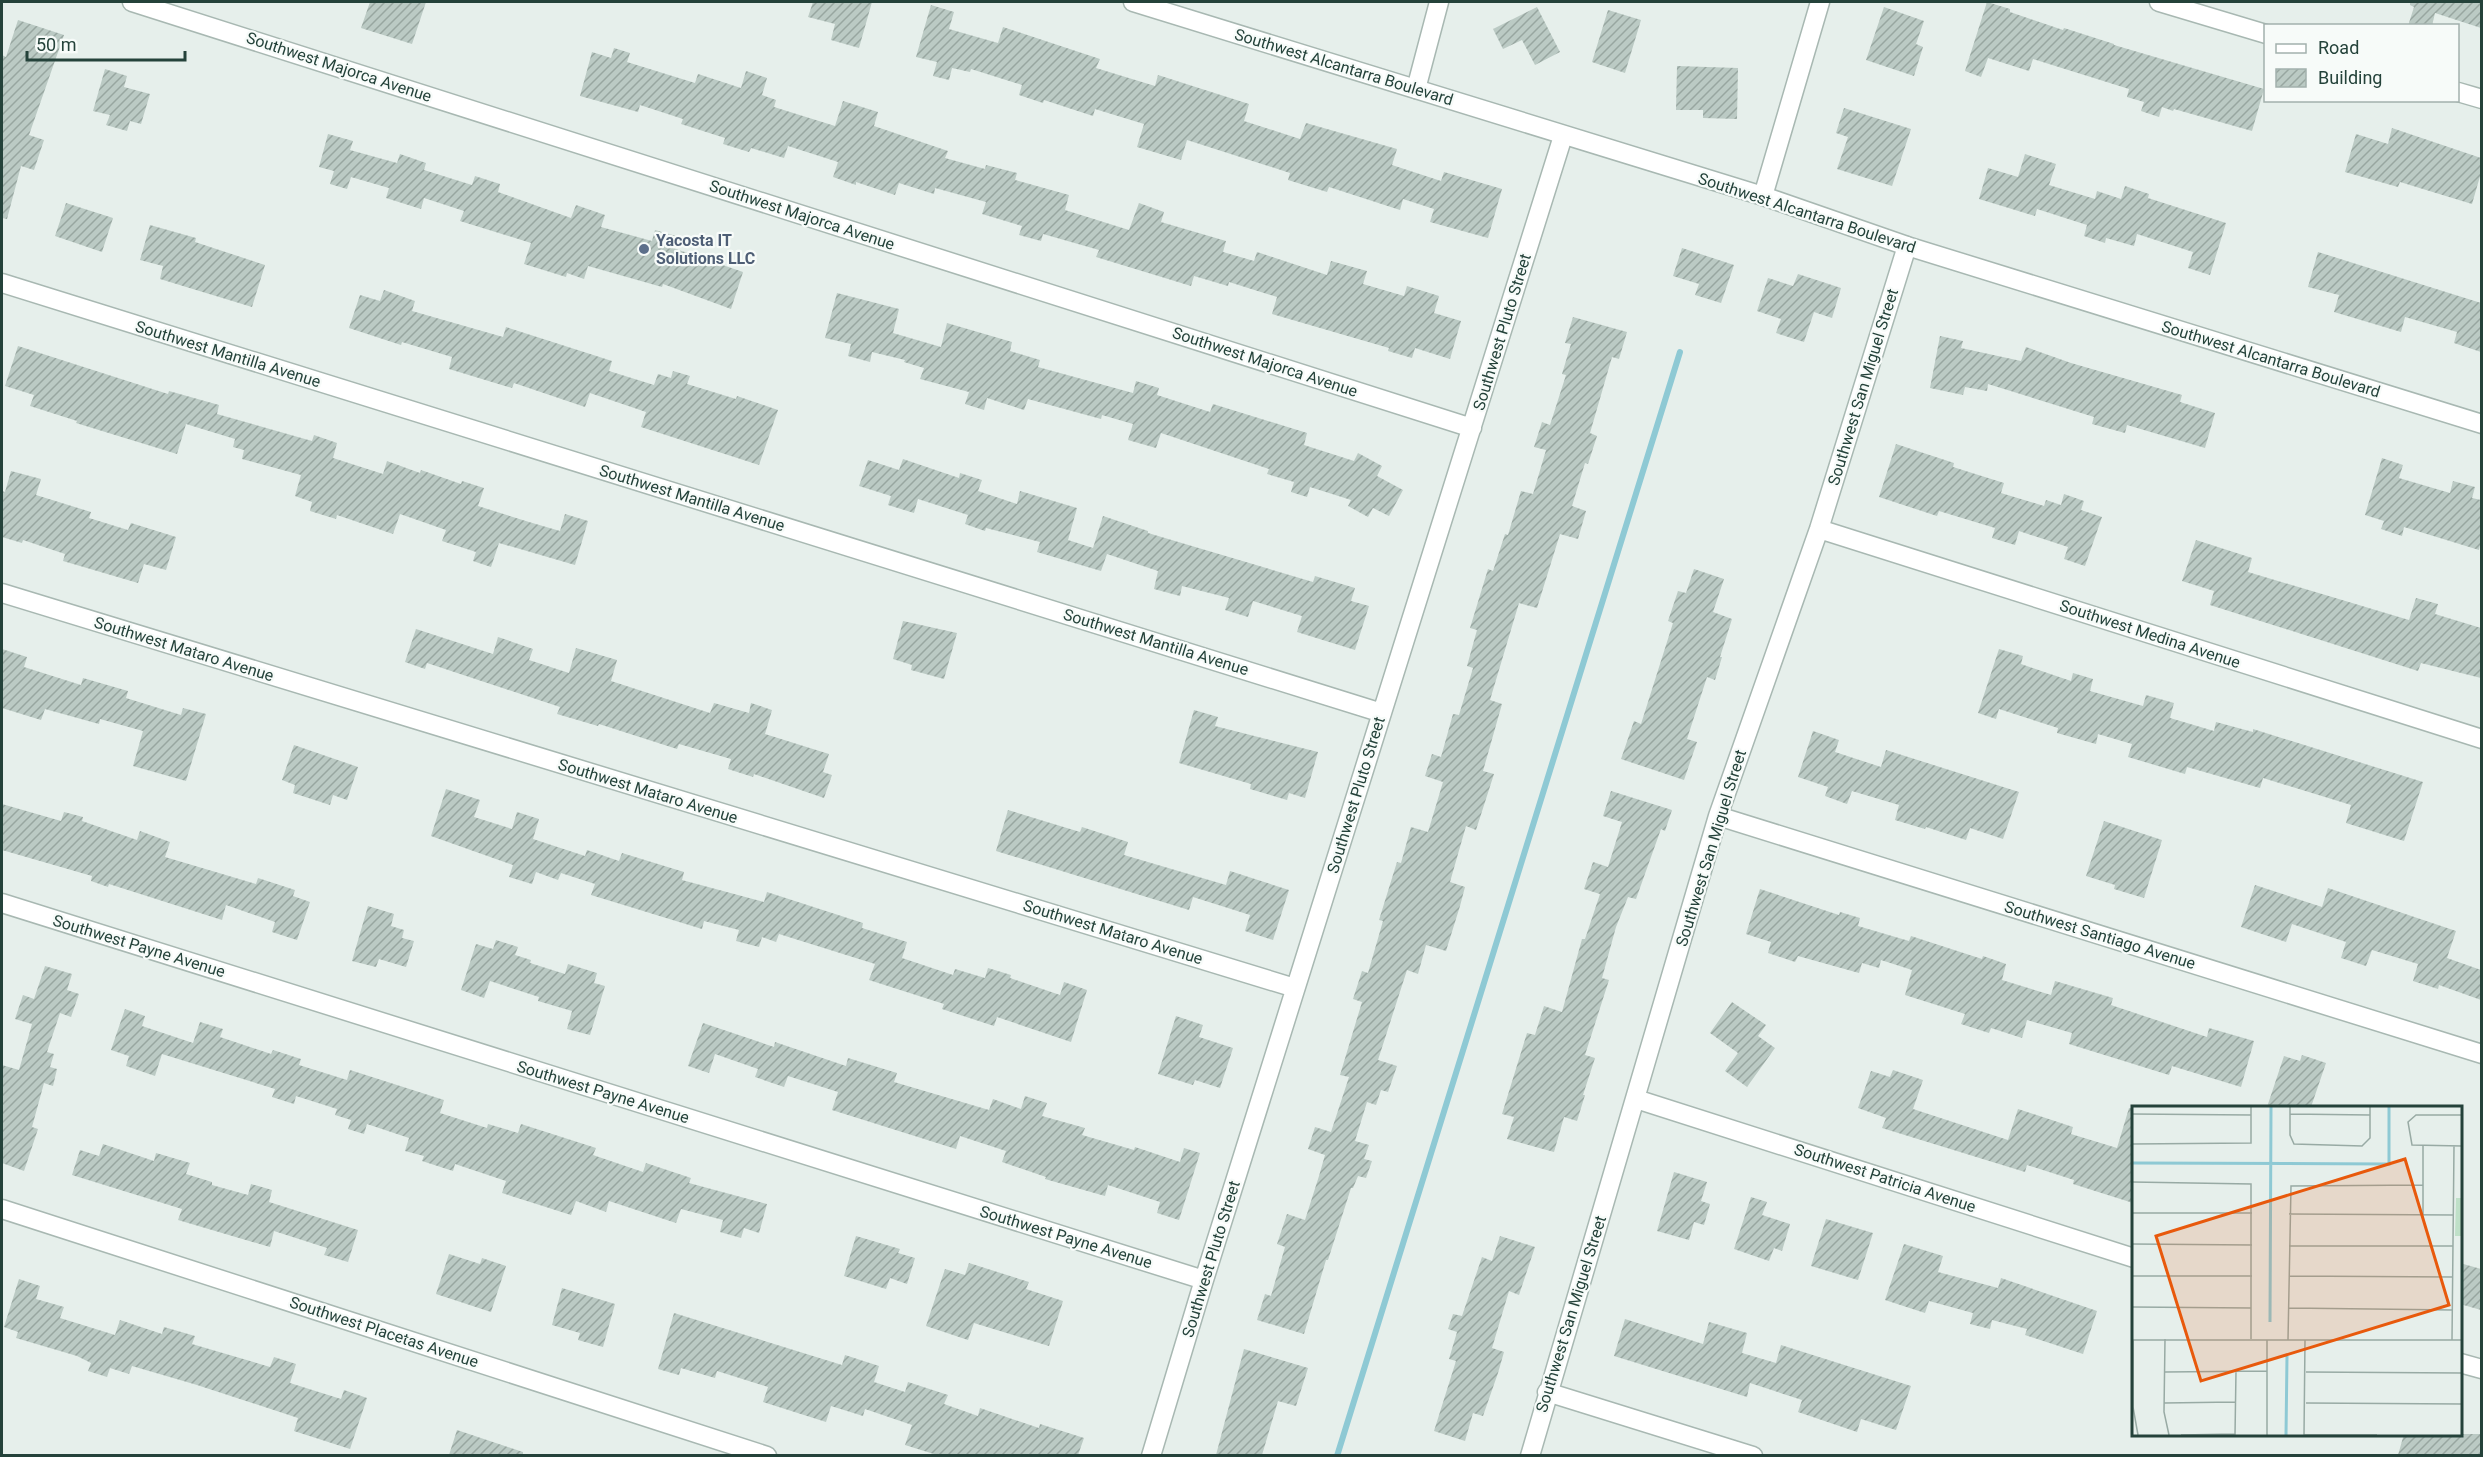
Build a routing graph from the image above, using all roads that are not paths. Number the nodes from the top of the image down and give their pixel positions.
1 (132, 2) edge
2 (1133, 2) edge
3 (1439, 2) edge
4 (1820, 2) edge
5 (2159, 2) edge
6 (2264, 34) edge
7 (1416, 89) junction
8 (2459, 93) edge
9 (2481, 99) edge
10 (1563, 136) junction
11 (1763, 196) junction
12 (1907, 246) junction
13 (2, 283) edge
14 (2481, 424) edge
15 (1472, 428) junction
16 (1819, 529) junction
17 (2, 593) edge
18 (1382, 713) junction
19 (2481, 739) edge
20 (1718, 816) junction
21 (2, 903) edge
22 (1295, 988) junction
23 (2481, 1054) edge
24 (1636, 1099) junction
25 (2, 1209) edge
26 (2132, 1258) edge
27 (1204, 1280) junction
28 (2462, 1364) edge
29 (2481, 1369) edge
30 (1547, 1392) junction
31 (767, 1455) edge
32 (1151, 1455) edge
33 (1530, 1455) edge
34 (1753, 1455) edge

1 - 15 street, Southwest Majorca Avenue
2 - 7 street, Southwest Alcantarra Boulevard
3 - 7 street
4 - 11 street
5 - 6 street
7 - 10 street, Southwest Alcantarra Boulevard
8 - 9 street
10 - 11 street, Southwest Alcantarra Boulevard
10 - 15 street, Southwest Pluto Street
11 - 12 street, Southwest Alcantarra Boulevard
12 - 14 street, Southwest Alcantarra Boulevard
12 - 16 street, Southwest San Miguel Street
13 - 18 street, Southwest Mantilla Avenue
15 - 18 street, Southwest Pluto Street
16 - 19 street, Southwest Medina Avenue
16 - 20 street, Southwest San Miguel Street
17 - 22 street, Southwest Mataro Avenue
18 - 22 street, Southwest Pluto Street
20 - 23 street, Southwest Santiago Avenue
20 - 24 street, Southwest San Miguel Street
21 - 27 street, Southwest Payne Avenue
22 - 27 street, Southwest Pluto Street
24 - 26 street, Southwest Patricia Avenue
24 - 30 street, Southwest San Miguel Street
25 - 31 street, Southwest Placetas Avenue
27 - 32 street, Southwest Pluto Street
28 - 29 street
30 - 33 street, Southwest San Miguel Street
30 - 34 street

